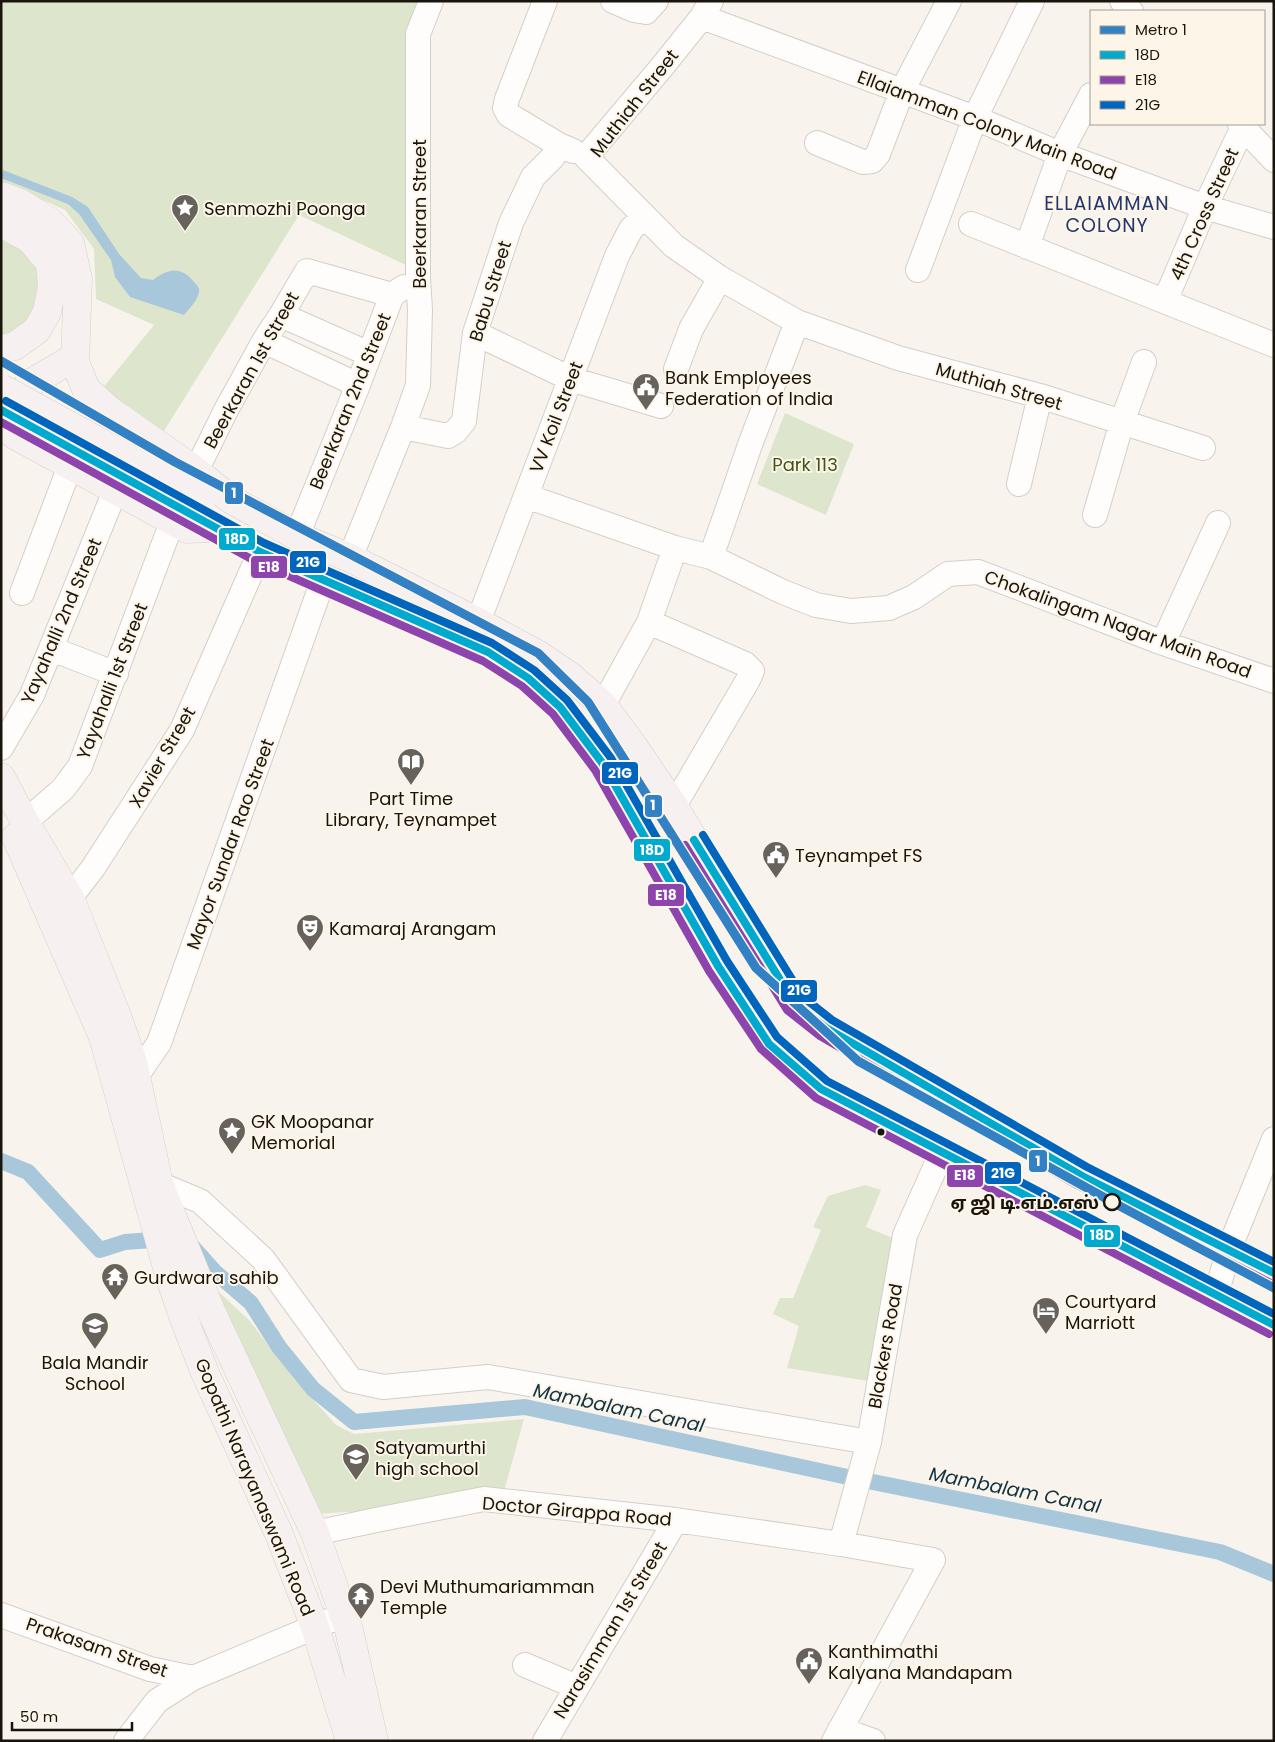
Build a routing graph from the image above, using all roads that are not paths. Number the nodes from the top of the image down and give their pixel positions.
1 (431, 1) edge
2 (545, 1) edge
3 (613, 1) edge
4 (656, 1) edge
5 (949, 1) edge
6 (1032, 1) edge
7 (706, 9) edge
8 (902, 91) junction
9 (1090, 97) edge
10 (975, 118) junction
11 (1241, 125) edge
12 (818, 143) dead end
13 (559, 145) junction
14 (1060, 154) junction
15 (586, 157) junction
16 (1274, 160) edge
17 (1, 196) edge
18 (1205, 207) junction
19 (644, 217) junction
20 (1, 224) edge
21 (971, 224) dead end
22 (1274, 227) edge
23 (1027, 247) junction
24 (918, 270) dead end
25 (418, 278) junction
26 (720, 278) junction
27 (392, 295) junction
28 (1166, 302) junction
29 (281, 315) junction
30 (797, 322) junction
31 (475, 333) junction
32 (264, 341) junction
33 (1274, 345) edge
34 (1, 349) edge
35 (369, 354) junction
36 (75, 357) junction
37 (1144, 362) dead end
38 (676, 368) dead end
39 (571, 379) junction
40 (358, 385) junction
41 (1, 388) edge
42 (1040, 396) junction
43 (661, 406) dead end
44 (1, 411) edge
45 (1122, 422) junction
46 (1, 426) edge
47 (403, 427) junction
48 (1202, 448) dead end
49 (70, 466) junction
50 (196, 471) junction
51 (1019, 484) dead end
52 (115, 491) junction
53 (526, 496) junction
54 (230, 500) junction
55 (188, 511) junction
56 (1095, 515) dead end
57 (1218, 523) dead end
58 (297, 536) junction
59 (675, 548) junction
60 (260, 552) junction
61 (711, 556) junction
62 (350, 558) junction
63 (323, 580) junction
64 (22, 593) dead end
65 (478, 622) junction
66 (649, 622) junction
67 (1163, 642) junction
68 (52, 649) junction
69 (116, 674) junction
70 (1274, 681) edge
71 (603, 705) junction
72 (1, 748) edge
73 (1, 777) edge
74 (674, 806) junction
75 (1, 807) edge
76 (25, 822) junction
77 (70, 898) junction
78 (137, 1077) junction
79 (119, 1100) junction
80 (1274, 1139) edge
81 (942, 1152) junction
82 (159, 1184) junction
83 (162, 1217) junction
84 (1229, 1249) junction
85 (1274, 1273) edge
86 (1216, 1295) junction
87 (1274, 1326) edge
88 (868, 1442) junction
89 (289, 1480) junction
90 (260, 1494) junction
91 (676, 1520) junction
92 (315, 1534) junction
93 (841, 1544) junction
94 (1, 1615) edge
95 (343, 1615) junction
96 (315, 1627) junction
97 (524, 1665) dead end
98 (192, 1678) junction
99 (577, 1687) junction
100 (837, 1735) edge
101 (126, 1741) edge
102 (350, 1741) edge
103 (374, 1741) edge
104 (544, 1741) edge
105 (873, 1741) edge

1 - 25 street, Beerkaran Street
2 - 13 street
3 - 4 street
5 - 8 street
6 - 10 street
7 - 8 street, Ellaiamman Colony Main Road
7 - 15 street, Muthiah Street
8 - 10 street, Ellaiamman Colony Main Road
8 - 12 street
9 - 14 street
10 - 14 street, Ellaiamman Colony Main Road
10 - 24 street
11 - 16 street
11 - 18 street, 4th Cross Street
13 - 15 street
13 - 31 street, Babu Street
14 - 18 street, Ellaiamman Colony Main Road
14 - 23 street
15 - 19 street, Muthiah Street
17 - 36 main road
18 - 22 street, Ellaiamman Colony Main Road
18 - 28 street, 4th Cross Street
19 - 26 street, Muthiah Street
19 - 39 street, VV Koil Street
20 - 34 main road
21 - 23 street
23 - 28 street
25 - 27 street, Beerkaran 2nd Street
25 - 47 street, Beerkaran Street
26 - 30 street, Muthiah Street
26 - 38 street
27 - 29 street, Beerkaran 1st Street
27 - 35 street, Beerkaran 2nd Street
28 - 33 street
29 - 32 street, Beerkaran 1st Street
29 - 35 street
30 - 42 street, Muthiah Street
30 - 61 street
31 - 39 street
31 - 47 street, Babu Street
32 - 40 street
32 - 50 street, Beerkaran 1st Street
35 - 40 street, Beerkaran 2nd Street
36 - 44 main road
36 - 50 main road
37 - 45 street
39 - 43 street
39 - 53 street, VV Koil Street
40 - 58 street, Beerkaran 2nd Street
41 - 55 main road, bridge
42 - 45 street, Muthiah Street
42 - 51 street
44 - 55 main road, bridge
45 - 48 street, Muthiah Street
45 - 56 street
46 - 49 main road
47 - 62 street
49 - 52 main road
49 - 64 street
50 - 54 main road
52 - 55 main road
52 - 68 street, Yayahalli 2nd Street
53 - 59 street, Chokalingam Nagar Main Road
53 - 65 street, VV Koil Street
54 - 55 main road
54 - 58 main road
55 - 60 main road
55 - 69 street, Yayahalli 1st Street
57 - 67 street
58 - 62 main road
59 - 61 street, Chokalingam Nagar Main Road
59 - 66 street
60 - 63 main road
60 - 77 street, Xavier Street
61 - 67 street, Chokalingam Nagar Main Road
62 - 65 main road
63 - 78 street, Mayor Sundar Rao Street
63 - 81 main road
65 - 71 main road
66 - 71 street
66 - 74 street
67 - 70 street, Chokalingam Nagar Main Road
68 - 69 street
68 - 72 street, Yayahalli 2nd Street
69 - 76 street, Yayahalli 1st Street
71 - 74 main road
73 - 76 main road
74 - 84 main road
75 - 79 main road
76 - 77 main road
77 - 78 main road
78 - 79 street, Mayor Sundar Rao Street
78 - 82 main road
79 - 83 main road
80 - 84 street
81 - 86 main road
81 - 88 street, Blackers Road
82 - 83 main road
82 - 88 street
83 - 89 main road, Gopathi Narayanaswami Road
83 - 90 main road, Gopathi Narayanaswami Road
84 - 85 main road
84 - 86 street
86 - 87 main road
88 - 93 street, Blackers Road
89 - 90 main road
89 - 92 main road, Gopathi Narayanaswami Road
90 - 96 main road, Gopathi Narayanaswami Road
91 - 92 street, Doctor Girappa Road
91 - 93 street, Doctor Girappa Road
91 - 99 street, Narasimman 1st Street
92 - 95 main road, Gopathi Narayanaswami Road
93 - 100 street, Doctor Girappa Road
94 - 98 street, Prakasam Street
95 - 96 street
95 - 103 main road, Gopathi Narayanaswami Road
96 - 98 street
96 - 102 main road, Gopathi Narayanaswami Road
97 - 99 street
98 - 101 street
99 - 104 street, Narasimman 1st Street
100 - 105 street

